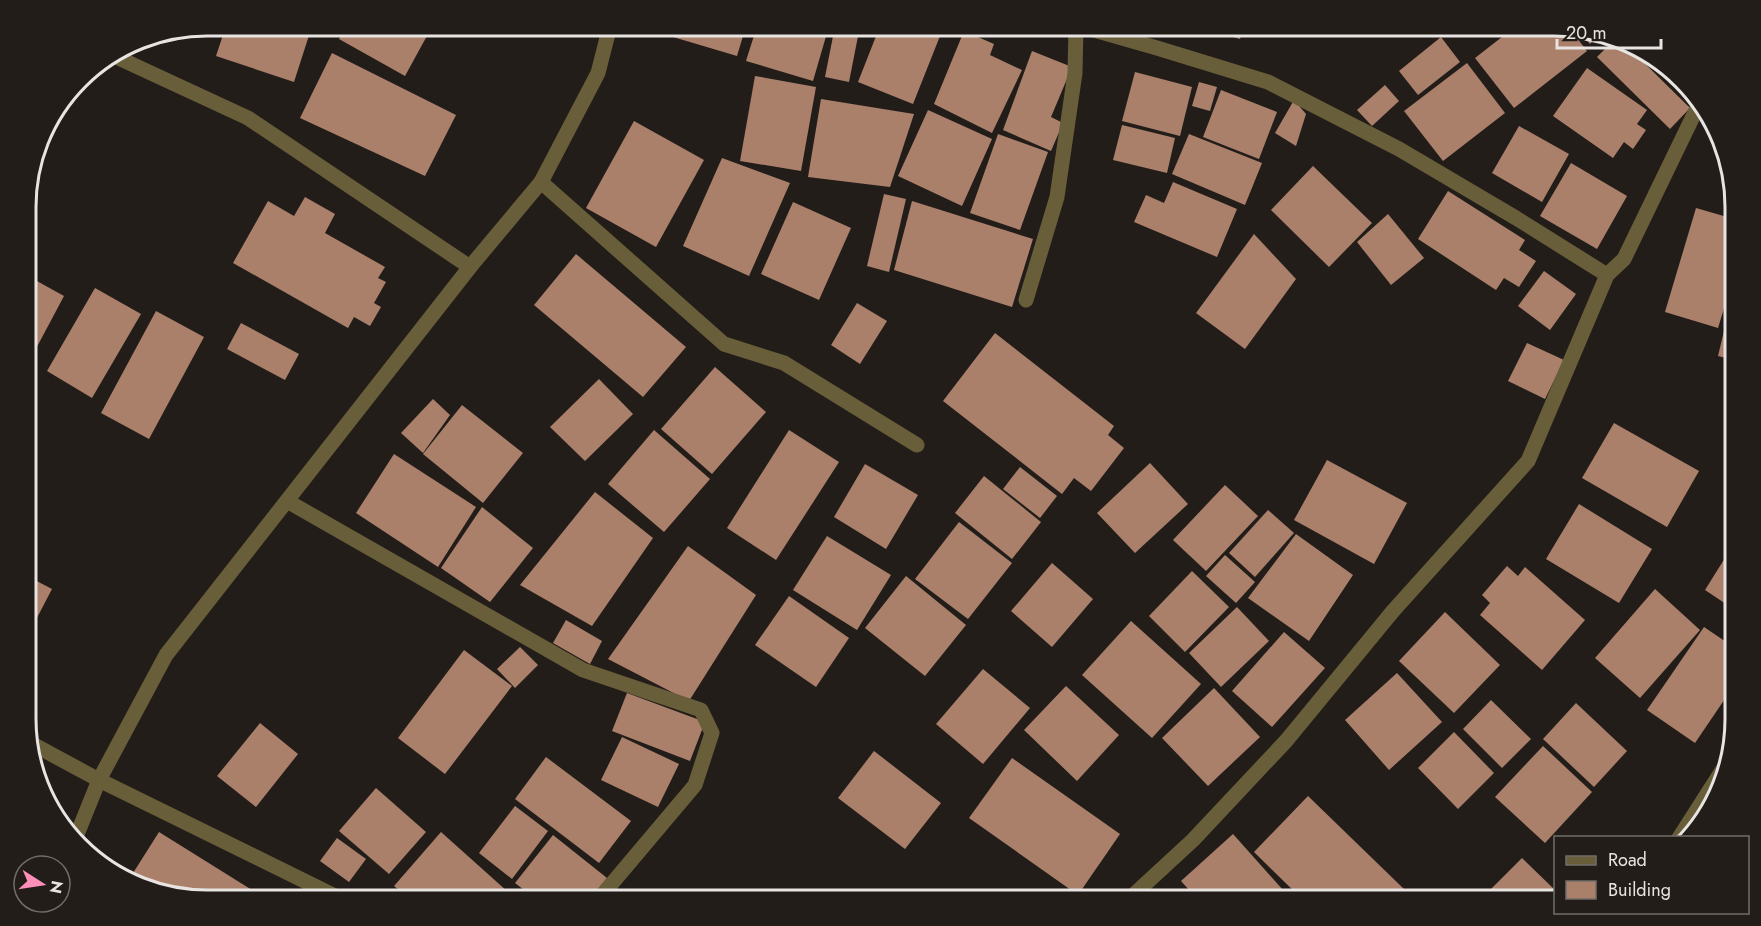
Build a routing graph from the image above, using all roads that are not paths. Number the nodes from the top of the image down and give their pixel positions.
1 (607, 36) edge
2 (1077, 36) edge
3 (1114, 36) edge
4 (121, 59) edge
5 (1696, 111) edge
6 (541, 182) junction
7 (470, 267) junction
8 (1607, 275) junction
9 (1026, 300) dead end
10 (916, 446) dead end
11 (287, 501) junction
12 (38, 747) edge
13 (99, 780) junction
14 (1709, 791) edge
15 (78, 832) edge
16 (1681, 834) edge
17 (323, 890) edge
18 (606, 890) edge
19 (1139, 890) edge

1 - 6 street
2 - 9 street
3 - 8 street
4 - 7 street
5 - 8 street
6 - 7 street
6 - 10 street
7 - 11 street
8 - 19 street
11 - 13 street
11 - 18 street
12 - 13 street
13 - 15 street
13 - 17 street
14 - 16 street

